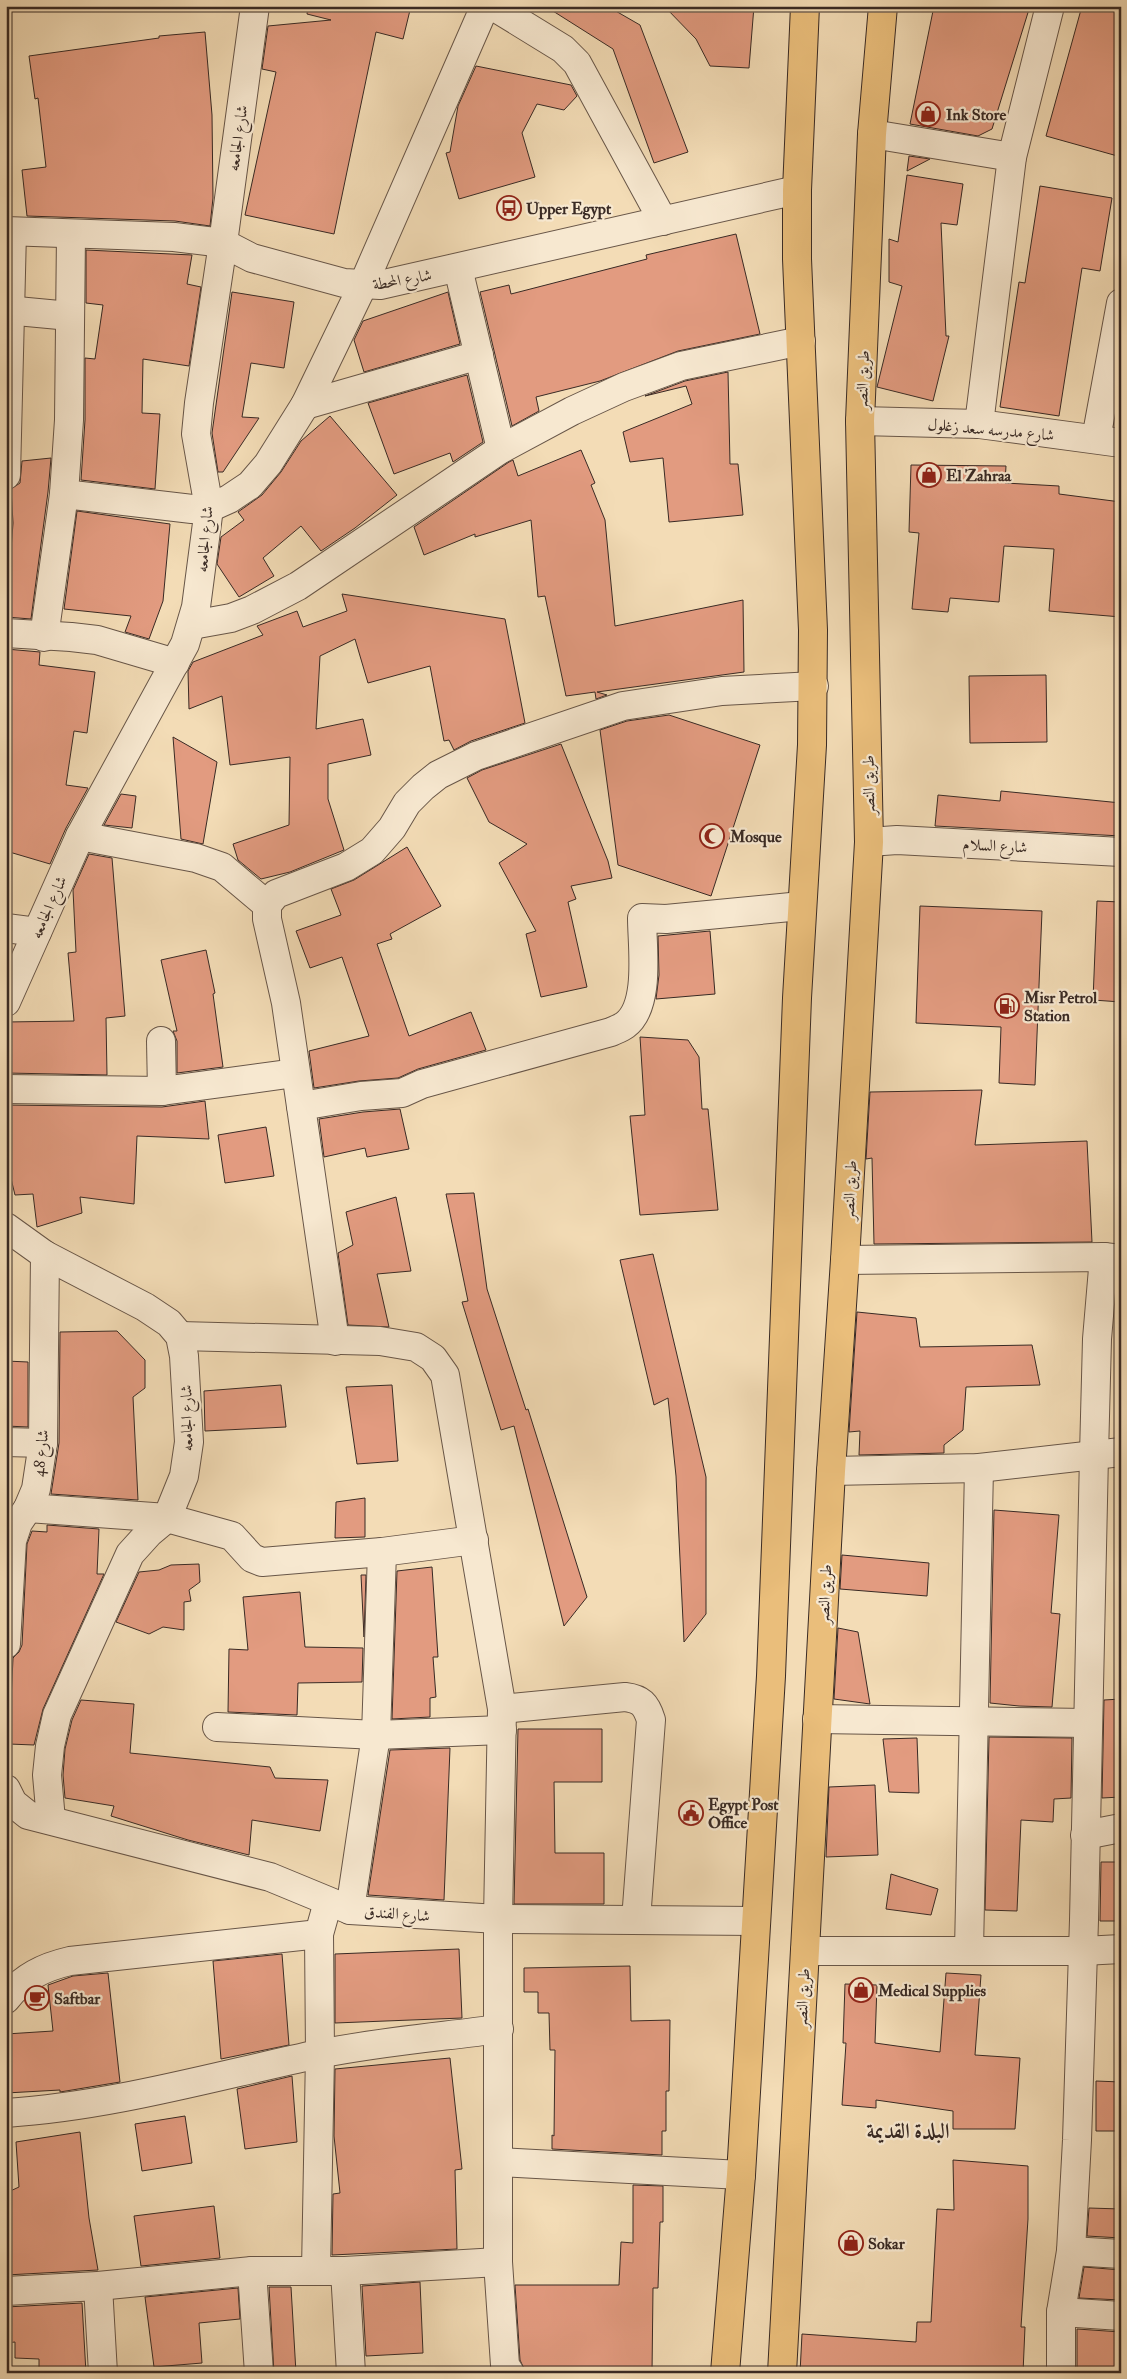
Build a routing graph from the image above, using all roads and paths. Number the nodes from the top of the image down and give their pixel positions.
1 (255, 6) edge
2 (485, 6) edge
3 (493, 6) edge
4 (805, 6) edge
5 (883, 6) edge
6 (1050, 6) edge
7 (872, 134) junction
8 (1012, 157) junction
9 (797, 190) junction
10 (663, 221) junction
11 (9, 231) edge
12 (70, 234) junction
13 (223, 243) junction
14 (458, 268) junction
15 (363, 285) junction
16 (1121, 303) edge
17 (9, 310) edge
18 (70, 316) junction
19 (801, 341) junction
20 (479, 355) junction
21 (306, 405) junction
22 (860, 421) junction
23 (979, 424) junction
24 (1108, 441) edge
25 (501, 449) junction
26 (6, 475) edge
27 (64, 494) junction
28 (209, 508) junction
29 (192, 625) junction
30 (6, 633) edge
31 (44, 636) junction
32 (175, 663) junction
33 (814, 686) junction
34 (80, 836) junction
35 (869, 842) junction
36 (1121, 852) edge
37 (267, 905) junction
38 (802, 906) junction
39 (6, 928) edge
40 (37, 932) junction
41 (6, 1002) edge
42 (161, 1041) dead end
43 (295, 1074) junction
44 (6, 1089) edge
45 (162, 1091) junction
46 (302, 1106) junction
47 (6, 1227) edge
48 (45, 1255) junction
49 (1113, 1258) edge
50 (846, 1260) junction
51 (180, 1336) junction
52 (334, 1341) junction
53 (6, 1442) edge
54 (43, 1443) junction
55 (1121, 1452) edge
56 (1094, 1455) junction
57 (979, 1468) junction
58 (831, 1472) junction
59 (18, 1518) edge
60 (167, 1518) junction
61 (474, 1540) junction
62 (382, 1552) junction
63 (6, 1644) edge
64 (502, 1719) junction
65 (817, 1719) junction
66 (975, 1721) junction
67 (1088, 1723) junction
68 (217, 1727) dead end
69 (376, 1735) junction
70 (6, 1789) edge
71 (51, 1820) junction
72 (1121, 1828) edge
73 (1086, 1835) junction
74 (339, 1906) junction
75 (498, 1919) junction
76 (636, 1920) junction
77 (756, 1921) junction
78 (319, 1934) junction
79 (1121, 1948) edge
80 (969, 1950) junction
81 (805, 1951) junction
82 (1083, 1951) junction
83 (6, 1999) edge
84 (499, 2029) junction
85 (320, 2054) junction
86 (6, 2113) edge
87 (500, 2162) junction
88 (741, 2175) junction
89 (1070, 2251) junction
90 (1121, 2254) edge
91 (498, 2262) junction
92 (316, 2270) junction
93 (252, 2271) junction
94 (345, 2272) junction
95 (98, 2286) junction
96 (6, 2291) edge
97 (1061, 2312) junction
98 (1121, 2316) edge
99 (103, 2373) edge
100 (259, 2373) edge
101 (351, 2373) edge
102 (510, 2373) edge
103 (725, 2373) edge
104 (782, 2373) edge
105 (1061, 2373) edge

1 - 13 street, شارع الجامعه
2 - 15 street
3 - 10 street
4 - 9 main road
5 - 7 main road, طريق النصر
6 - 8 street
7 - 8 street
7 - 22 main road, طريق النصر
8 - 23 street
9 - 10 street, شارع المحطة
9 - 19 main road
10 - 14 street, شارع المحطة
11 - 12 street, شارع المحطة
11 - 17 street
12 - 13 street, شارع المحطة
12 - 18 street
13 - 15 street, شارع المحطة
13 - 28 street, شارع الجامعه
14 - 15 street, شارع المحطة
14 - 20 street
15 - 21 street
16 - 24 street
17 - 18 street
17 - 26 street
18 - 27 street
19 - 25 street
19 - 33 main road
20 - 21 street
20 - 25 street
21 - 28 street
22 - 23 street, شارع مدرسه سعد زغلول
22 - 35 main road, طريق النصر
23 - 24 street, شارع مدرسه سعد زغلول
25 - 29 street
27 - 28 street
27 - 31 street
28 - 29 street, شارع الجامعه
29 - 32 street, شارع الجامعه
30 - 31 street
31 - 32 street
32 - 34 street, شارع الجامعه
33 - 37 street
33 - 38 main road
34 - 37 street
34 - 40 street, شارع الجامعه
35 - 36 street, شارع السلام
35 - 50 main road, طريق النصر
37 - 43 street
38 - 46 street
38 - 77 main road
39 - 40 street
40 - 41 street, شارع الجامعه
42 - 45 street
43 - 45 street
43 - 46 street
44 - 45 street
46 - 52 street
47 - 48 street
48 - 51 street
48 - 54 street, شارع 48
49 - 50 street
49 - 56 street
50 - 58 main road, طريق النصر
51 - 52 street
51 - 60 street, شارع الجامعه
52 - 61 street
53 - 54 street
54 - 59 street, شارع 48
55 - 56 street
56 - 57 street
56 - 67 street
57 - 58 street
57 - 66 street
58 - 65 main road, طريق النصر
59 - 60 street
59 - 63 street, شارع 48
60 - 62 street
60 - 71 street, شارع الجامعه
61 - 62 street
61 - 64 street
62 - 69 street
64 - 69 street
64 - 75 street
64 - 76 street
65 - 66 street
65 - 81 main road, طريق النصر
66 - 67 street
66 - 80 street
67 - 73 street
68 - 69 street
69 - 74 street
70 - 71 street
71 - 74 street, شارع الفندق
72 - 73 street
73 - 82 street
74 - 75 street, شارع الفندق
74 - 78 street
75 - 76 street, شارع الفندق
75 - 84 street
76 - 77 street, شارع الفندق
77 - 88 main road
78 - 83 street
78 - 85 street
79 - 82 street
80 - 81 street
80 - 82 street
81 - 104 main road, طريق النصر
82 - 89 street
84 - 85 street
84 - 87 street
85 - 86 street
85 - 92 street
87 - 88 street
87 - 91 street
88 - 103 main road
89 - 90 street
89 - 97 street
91 - 94 street
91 - 102 street
92 - 93 street
92 - 94 street
93 - 95 street
93 - 100 street
94 - 101 street
95 - 96 street
95 - 99 street
97 - 98 street
97 - 105 street

